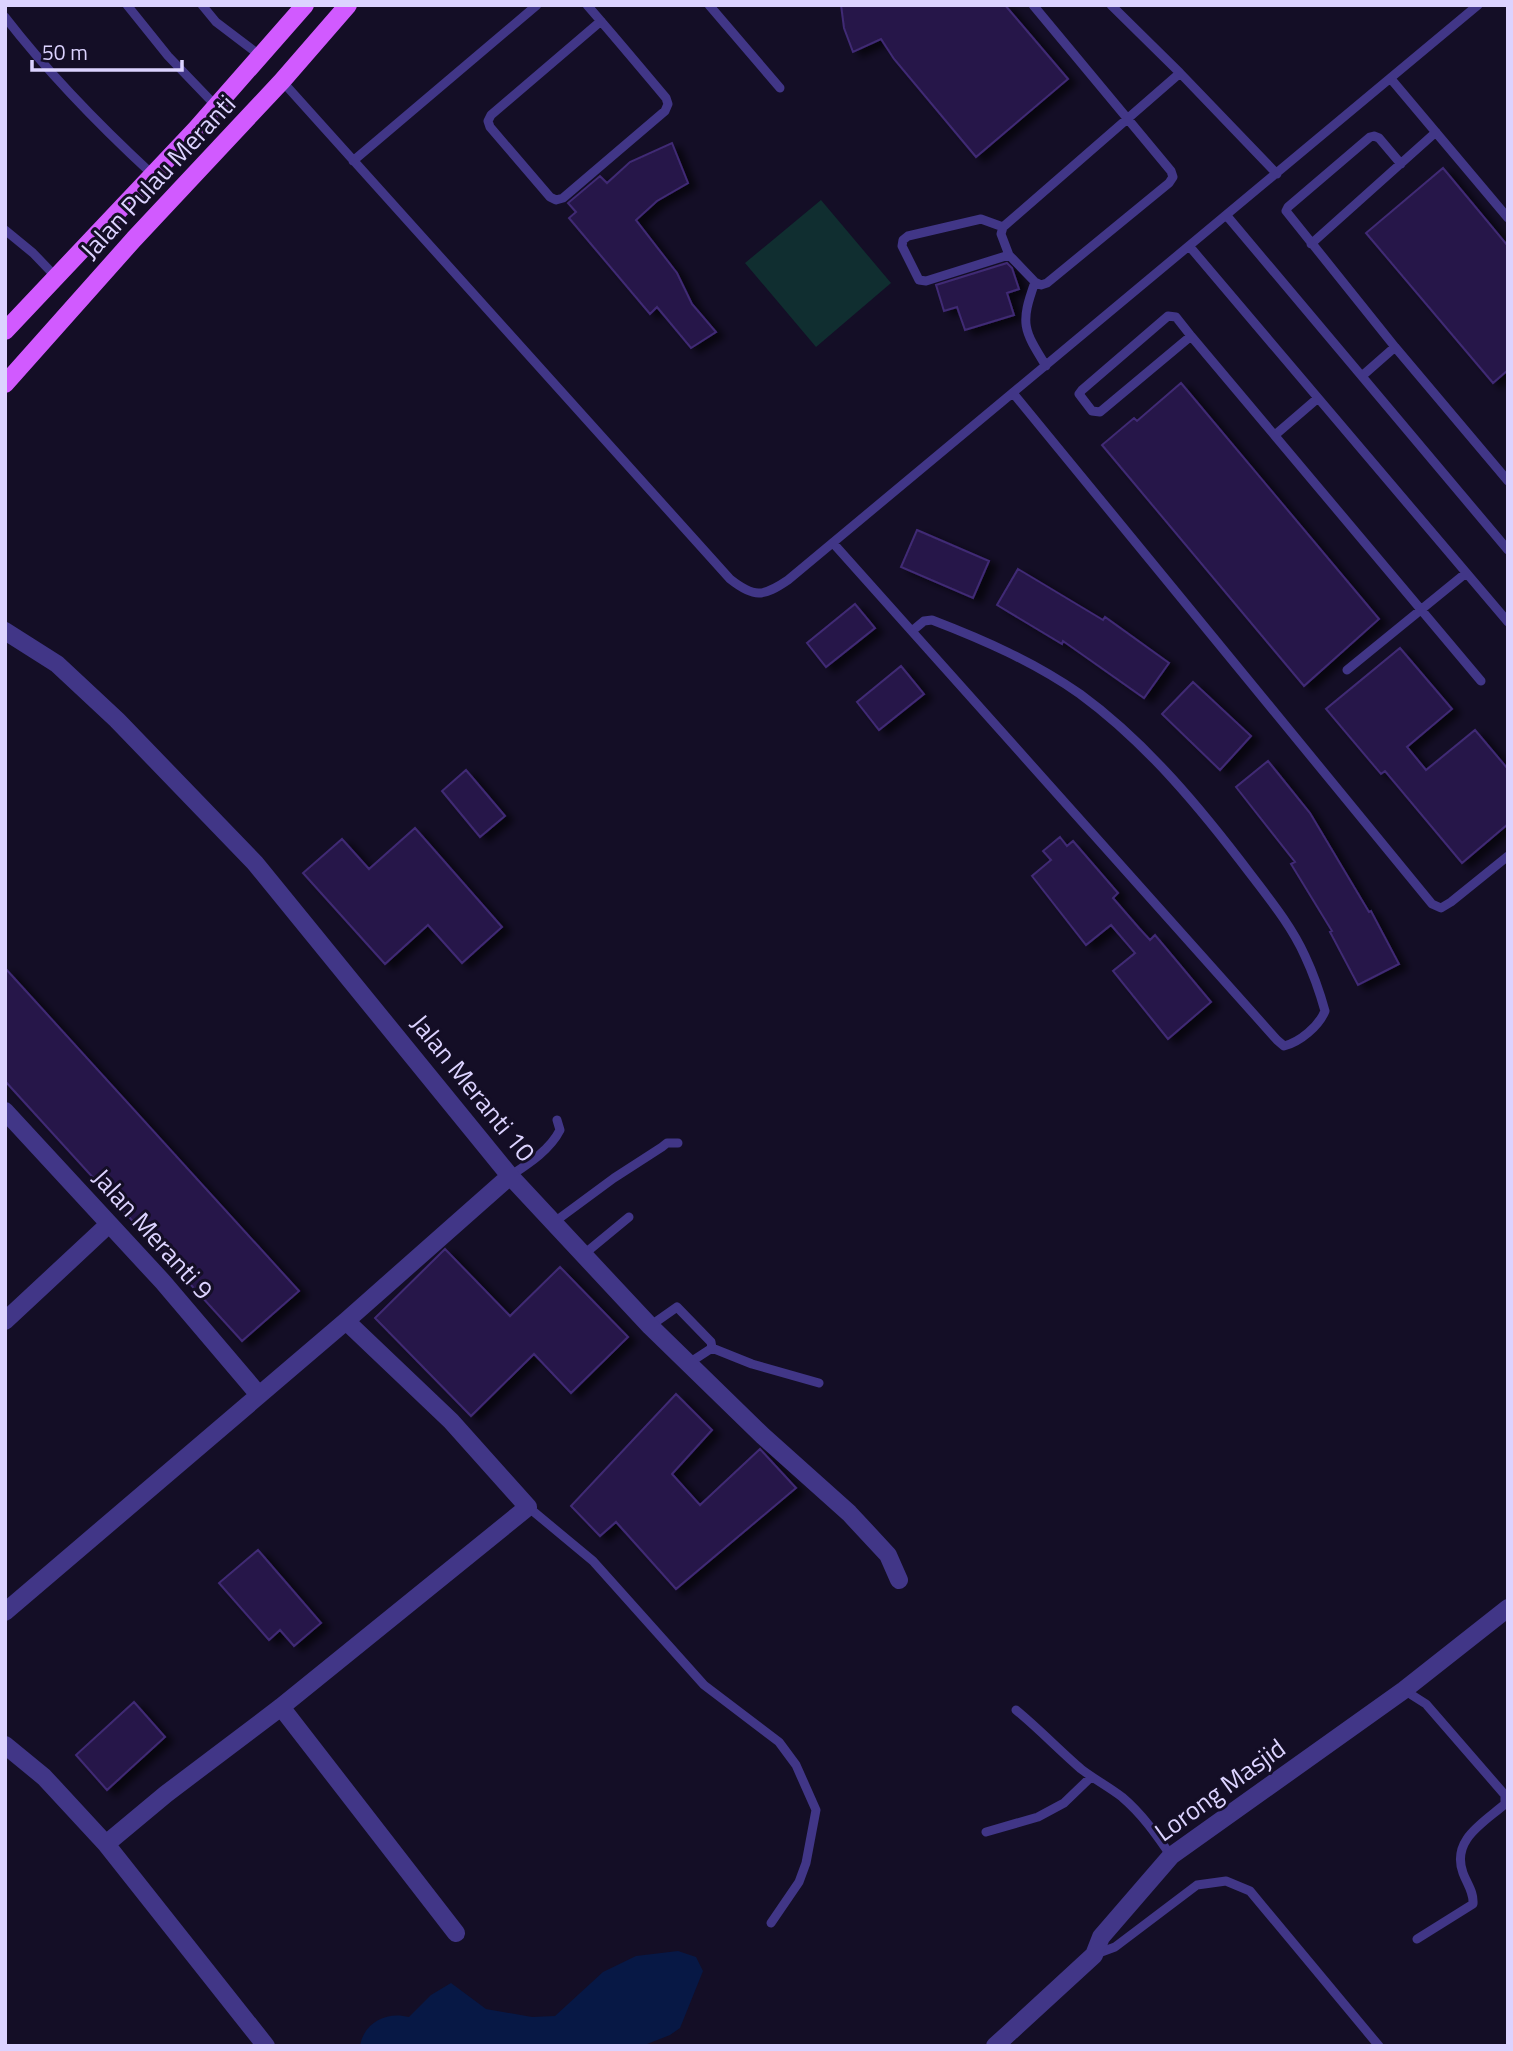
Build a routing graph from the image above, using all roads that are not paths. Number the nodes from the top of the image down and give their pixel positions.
1 (127, 5) edge
2 (202, 5) edge
3 (305, 5) edge
4 (348, 5) edge
5 (537, 5) edge
6 (587, 5) edge
7 (709, 5) edge
8 (1033, 5) edge
9 (1111, 5) edge
10 (1478, 5) edge
11 (5, 17) edge
12 (601, 21) junction
13 (262, 57) junction
14 (1180, 73) junction
15 (1391, 79) junction
16 (282, 80) junction
17 (780, 88) dead end
18 (216, 106) junction
19 (1129, 119) junction
20 (1436, 132) junction
21 (353, 161) junction
22 (1401, 164) junction
23 (152, 174) junction
24 (1277, 174) junction
25 (1227, 216) junction
26 (1508, 218) edge
27 (1003, 227) junction
28 (5, 230) edge
29 (1311, 244) junction
30 (1190, 247) junction
31 (1009, 255) junction
32 (56, 277) junction
33 (1035, 282) junction
34 (5, 331) edge
35 (1191, 336) junction
36 (1395, 347) junction
37 (1046, 366) junction
38 (1362, 376) junction
39 (5, 384) edge
40 (1013, 393) junction
41 (1318, 398) junction
42 (1275, 435) junction
43 (1508, 481) edge
44 (833, 543) junction
45 (1508, 550) edge
46 (1466, 573) junction
47 (1422, 611) junction
48 (1508, 622) edge
49 (5, 631) edge
50 (912, 631) junction
51 (1347, 670) dead end
52 (1481, 681) dead end
53 (1508, 856) edge
54 (5, 1111) edge
55 (557, 1120) dead end
56 (678, 1143) dead end
57 (510, 1176) junction
58 (629, 1217) dead end
59 (553, 1223) junction
60 (109, 1224) junction
61 (583, 1255) junction
62 (5, 1321) edge
63 (346, 1321) junction
64 (650, 1326) junction
65 (712, 1348) junction
66 (689, 1363) junction
67 (819, 1383) dead end
68 (259, 1395) junction
69 (528, 1507) junction
70 (899, 1580) dead end
71 (1508, 1608) edge
72 (5, 1612) edge
73 (1404, 1690) junction
74 (281, 1707) junction
75 (1016, 1710) dead end
76 (5, 1745) edge
77 (1091, 1777) junction
78 (986, 1832) dead end
79 (106, 1844) junction
80 (1171, 1856) junction
81 (771, 1923) dead end
82 (456, 1933) dead end
83 (1417, 1939) dead end
84 (1094, 1955) junction
85 (266, 2046) edge
86 (995, 2046) edge
87 (1378, 2046) edge

1 - 18 lane
2 - 13 lane
3 - 13 main road, Jalan Pulau Meranti
4 - 16 main road, Jalan Pulau Meranti
5 - 21 lane
6 - 12 lane
7 - 17 lane
8 - 19 lane
9 - 14 lane
10 - 15 lane
11 - 23 lane
12 - 12 lane
13 - 18 main road, Jalan Pulau Meranti
14 - 19 lane
14 - 24 lane
15 - 20 lane
15 - 24 lane
16 - 21 lane
16 - 39 main road, Jalan Pulau Meranti
18 - 23 main road, Jalan Pulau Meranti
19 - 27 lane
19 - 33 lane
20 - 22 lane
20 - 26 lane
21 - 44 lane
22 - 29 lane
22 - 29 lane
23 - 32 main road, Jalan Pulau Meranti
24 - 25 lane
25 - 30 lane
25 - 38 lane
27 - 31 lane
27 - 31 lane
28 - 32 lane
29 - 36 lane
30 - 37 lane
30 - 41 lane
31 - 33 lane
32 - 34 main road, Jalan Pulau Meranti
33 - 37 lane
35 - 35 lane
35 - 42 lane
36 - 38 lane
36 - 43 lane
37 - 40 lane
38 - 45 lane
40 - 44 lane
40 - 53 lane
41 - 42 lane
41 - 46 lane
42 - 47 lane
44 - 50 lane
46 - 47 lane
46 - 48 lane
47 - 51 lane
47 - 52 lane
49 - 57 street, Jalan Meranti 10
50 - 50 lane
54 - 60 street, Jalan Meranti 9
55 - 57 lane
56 - 59 lane
57 - 59 street, Jalan Meranti 10
57 - 63 street
58 - 61 lane
59 - 61 street, Jalan Meranti 10
60 - 62 street
60 - 68 street, Jalan Meranti 9
61 - 64 street, Jalan Meranti 10
63 - 68 street
63 - 69 street
64 - 65 lane
64 - 66 street, Jalan Meranti 10
65 - 66 lane
65 - 67 lane
66 - 70 street, Jalan Meranti 10
68 - 72 street
69 - 74 street
69 - 81 lane
71 - 73 street, Lorong Masjid
73 - 80 street, Lorong Masjid
73 - 83 lane
74 - 79 street
74 - 82 street
75 - 77 lane
76 - 79 street
77 - 78 lane
77 - 80 lane
79 - 85 street
80 - 84 street, Lorong Masjid
84 - 86 street, Lorong Masjid
84 - 87 lane

